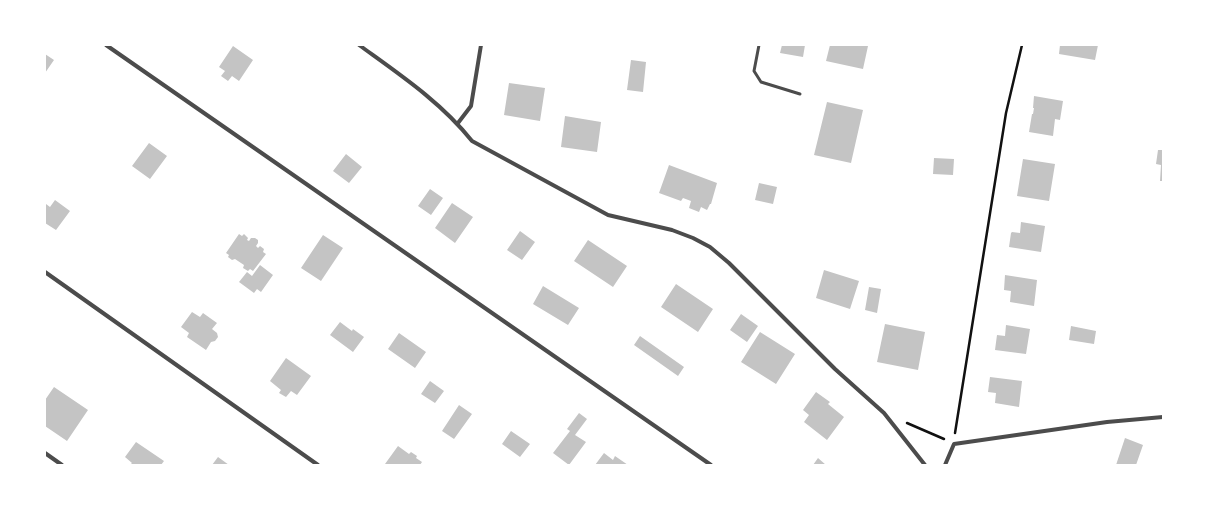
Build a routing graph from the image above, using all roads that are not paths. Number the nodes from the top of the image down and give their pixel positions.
1 (106, 45) edge
2 (359, 45) edge
3 (481, 45) edge
4 (759, 45) edge
5 (800, 94) dead end
6 (458, 123) junction
7 (45, 272) edge
8 (1163, 417) edge
9 (45, 453) edge
10 (62, 465) edge
11 (318, 465) edge
12 (711, 465) edge
13 (925, 465) edge
14 (945, 465) edge

1 - 12 street
2 - 6 street
3 - 6 street
4 - 5 lane
6 - 13 street
7 - 11 street
8 - 14 street
9 - 10 street

